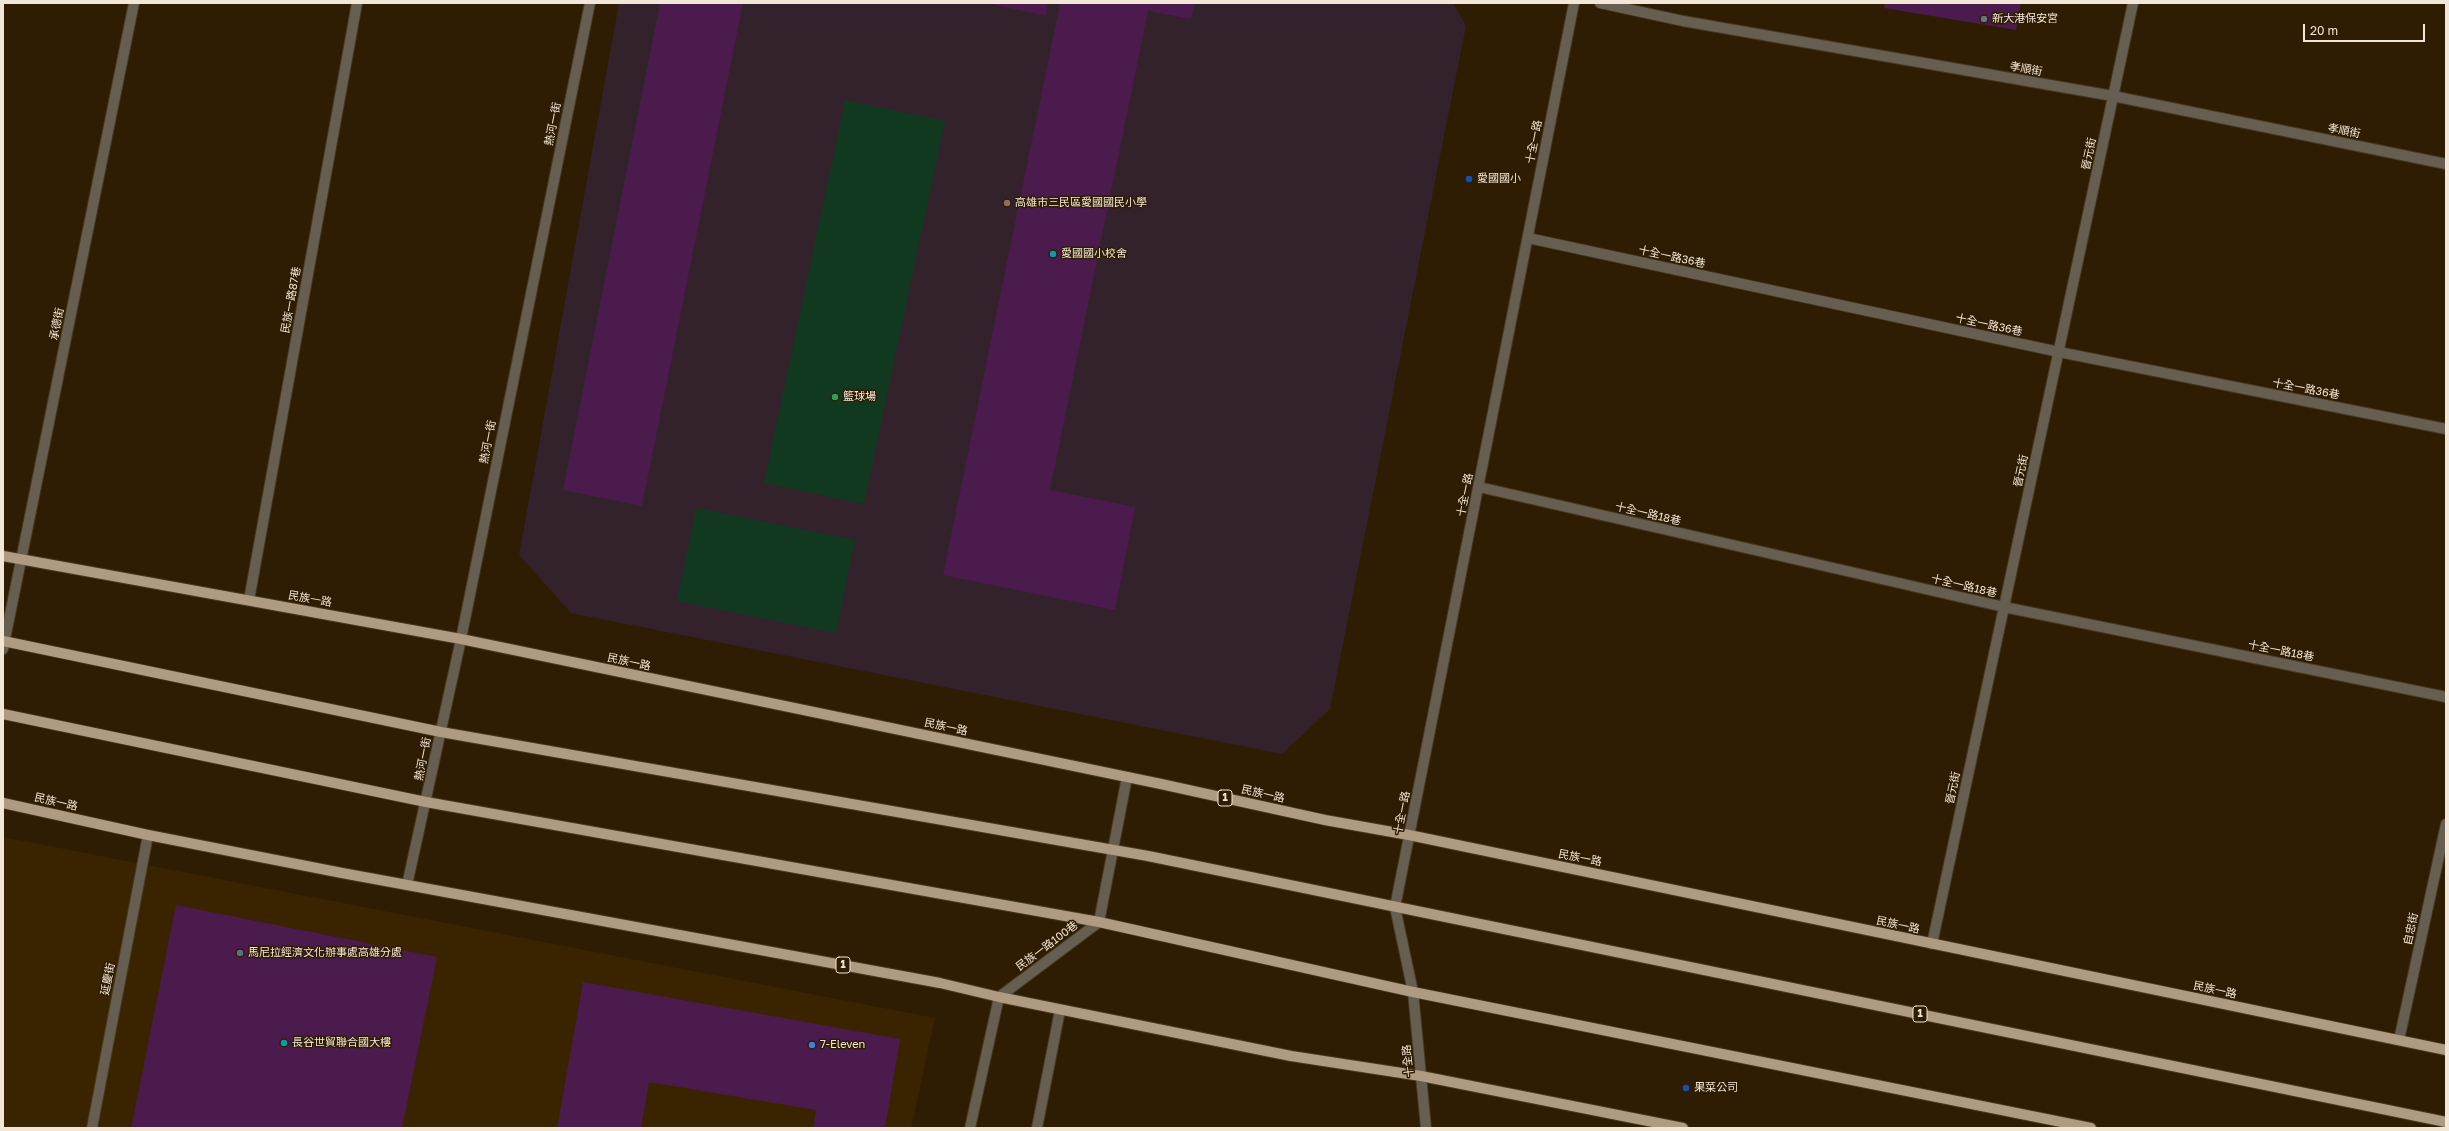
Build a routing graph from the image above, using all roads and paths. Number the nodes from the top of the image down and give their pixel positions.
1 (134, 3) edge
2 (357, 3) edge
3 (590, 3) edge
4 (1574, 3) edge
5 (1600, 3) edge
6 (2133, 3) edge
7 (2113, 96) junction
8 (2446, 164) edge
9 (1528, 238) junction
10 (2059, 352) junction
11 (2446, 429) edge
12 (1479, 487) junction
13 (3, 556) edge
14 (22, 559) junction
15 (249, 600) junction
16 (2004, 607) junction
17 (461, 639) junction
18 (4, 644) edge
19 (2446, 697) edge
20 (3, 714) edge
21 (441, 732) junction
22 (1127, 777) junction
23 (3, 802) edge
24 (426, 802) junction
25 (2446, 824) edge
26 (148, 835) junction
27 (1410, 835) junction
28 (1114, 850) junction
29 (407, 885) junction
30 (1394, 907) junction
31 (1099, 922) junction
32 (1932, 944) junction
33 (1413, 992) junction
34 (998, 997) junction
35 (1060, 1010) junction
36 (2399, 1040) junction
37 (2446, 1050) edge
38 (1421, 1076) junction
39 (2446, 1122) edge
40 (92, 1128) edge
41 (970, 1128) edge
42 (1037, 1128) edge
43 (1426, 1128) edge
44 (1683, 1128) edge
45 (2090, 1128) edge

1 - 14 street, 承德街
2 - 15 street, 民族一路87巷
3 - 17 street, 熱河一街
4 - 9 street, 十全一路
5 - 7 street, 孝順街
6 - 7 street, 晉元街
7 - 8 street, 孝順街
7 - 10 street, 晉元街
9 - 10 street, 十全一路36巷
9 - 12 street, 十全一路
10 - 11 street, 十全一路36巷
10 - 16 street, 晉元街
12 - 16 street, 十全一路18巷
12 - 27 street, 十全一路
13 - 14 main road, 民族一路 / 1
14 - 15 main road, 民族一路 / 1
14 - 18 street, 承德街
15 - 17 main road, 民族一路 / 1
16 - 19 street, 十全一路18巷
16 - 32 street, 晉元街
17 - 21 street, 熱河一街
17 - 22 main road, 民族一路 / 1
18 - 21 main road, 1
20 - 24 main road
21 - 24 street, 熱河一街
21 - 28 main road, 1
22 - 27 main road, 民族一路 / 1
22 - 28 street
23 - 26 main road, 民族一路 / 1
24 - 29 street, 熱河一街
24 - 31 main road
25 - 36 street, 自忠街
26 - 29 main road, 民族一路 / 1
26 - 40 street, 延慶街
27 - 30 street, 十全一路
27 - 32 main road, 民族一路 / 1
28 - 30 main road, 1
28 - 31 street
29 - 34 main road, 民族一路 / 1
30 - 33 street, 十全一路
30 - 39 main road, 1
31 - 33 main road
31 - 34 street, 民族一路100巷
32 - 36 main road, 民族一路 / 1
33 - 38 street, 十全路
33 - 45 main road
34 - 35 main road, 民族一路 / 1
34 - 41 street
35 - 38 main road, 民族一路 / 1
35 - 42 street
36 - 37 main road, 民族一路 / 1
38 - 43 street, 十全路
38 - 44 main road, 民族一路 / 1

